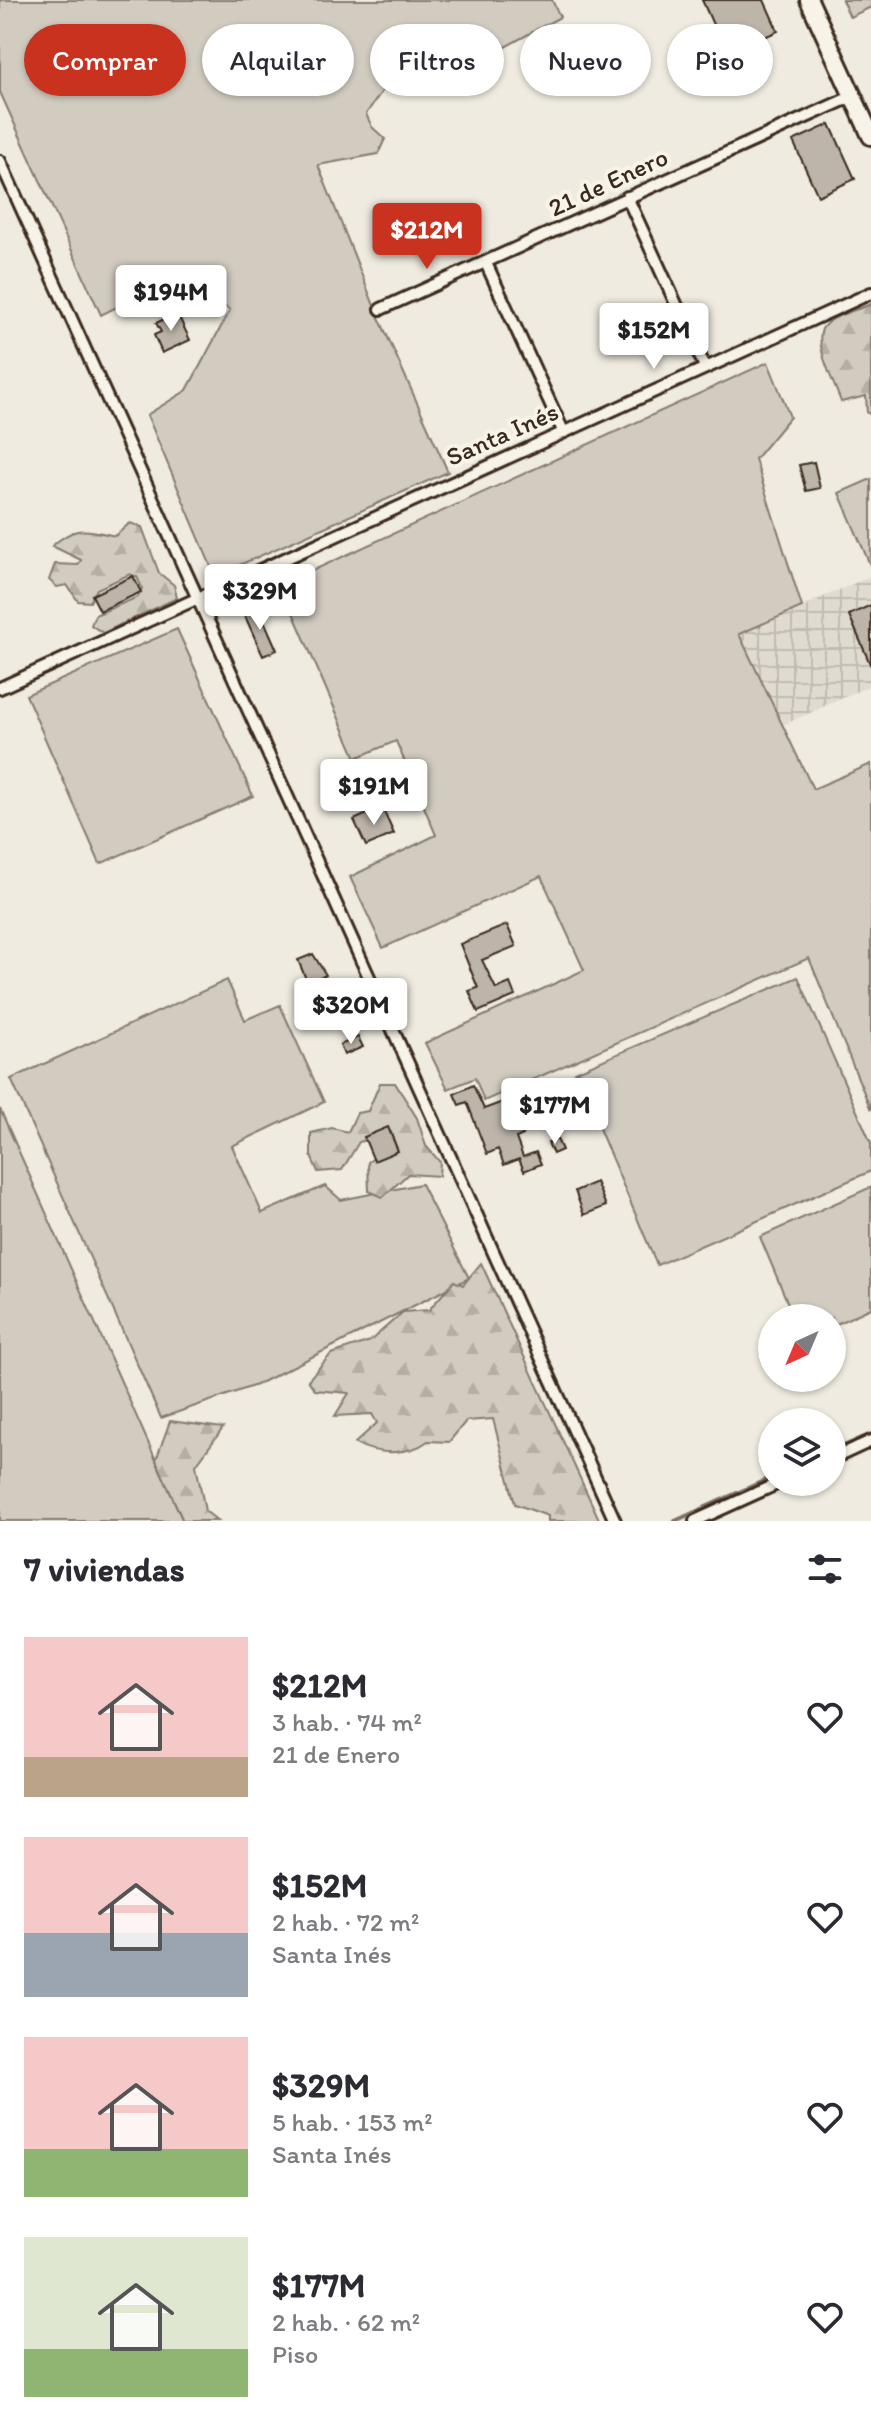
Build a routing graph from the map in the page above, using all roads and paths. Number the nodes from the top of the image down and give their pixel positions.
1 (809, 0) edge
2 (853, 96) junction
3 (871, 136) edge
4 (0, 161) edge
5 (627, 197) junction
6 (486, 263) junction
7 (871, 293) edge
8 (381, 309) dead end
9 (705, 367) junction
10 (563, 431) junction
11 (196, 598) junction
12 (0, 688) edge
13 (871, 1441) edge
14 (846, 1453) edge
15 (758, 1492) edge
16 (615, 1521) edge
17 (695, 1521) edge

1 - 2 main road
2 - 3 main road
2 - 5 street, 21 de Enero
4 - 11 street
5 - 6 street, 21 de Enero
5 - 9 street
6 - 8 street, 21 de Enero
6 - 10 street
7 - 9 street, Santa Inés
9 - 10 street, Santa Inés
10 - 11 street, Santa Inés
11 - 12 street, Santa Inés
11 - 16 street
13 - 14 street
15 - 17 street

